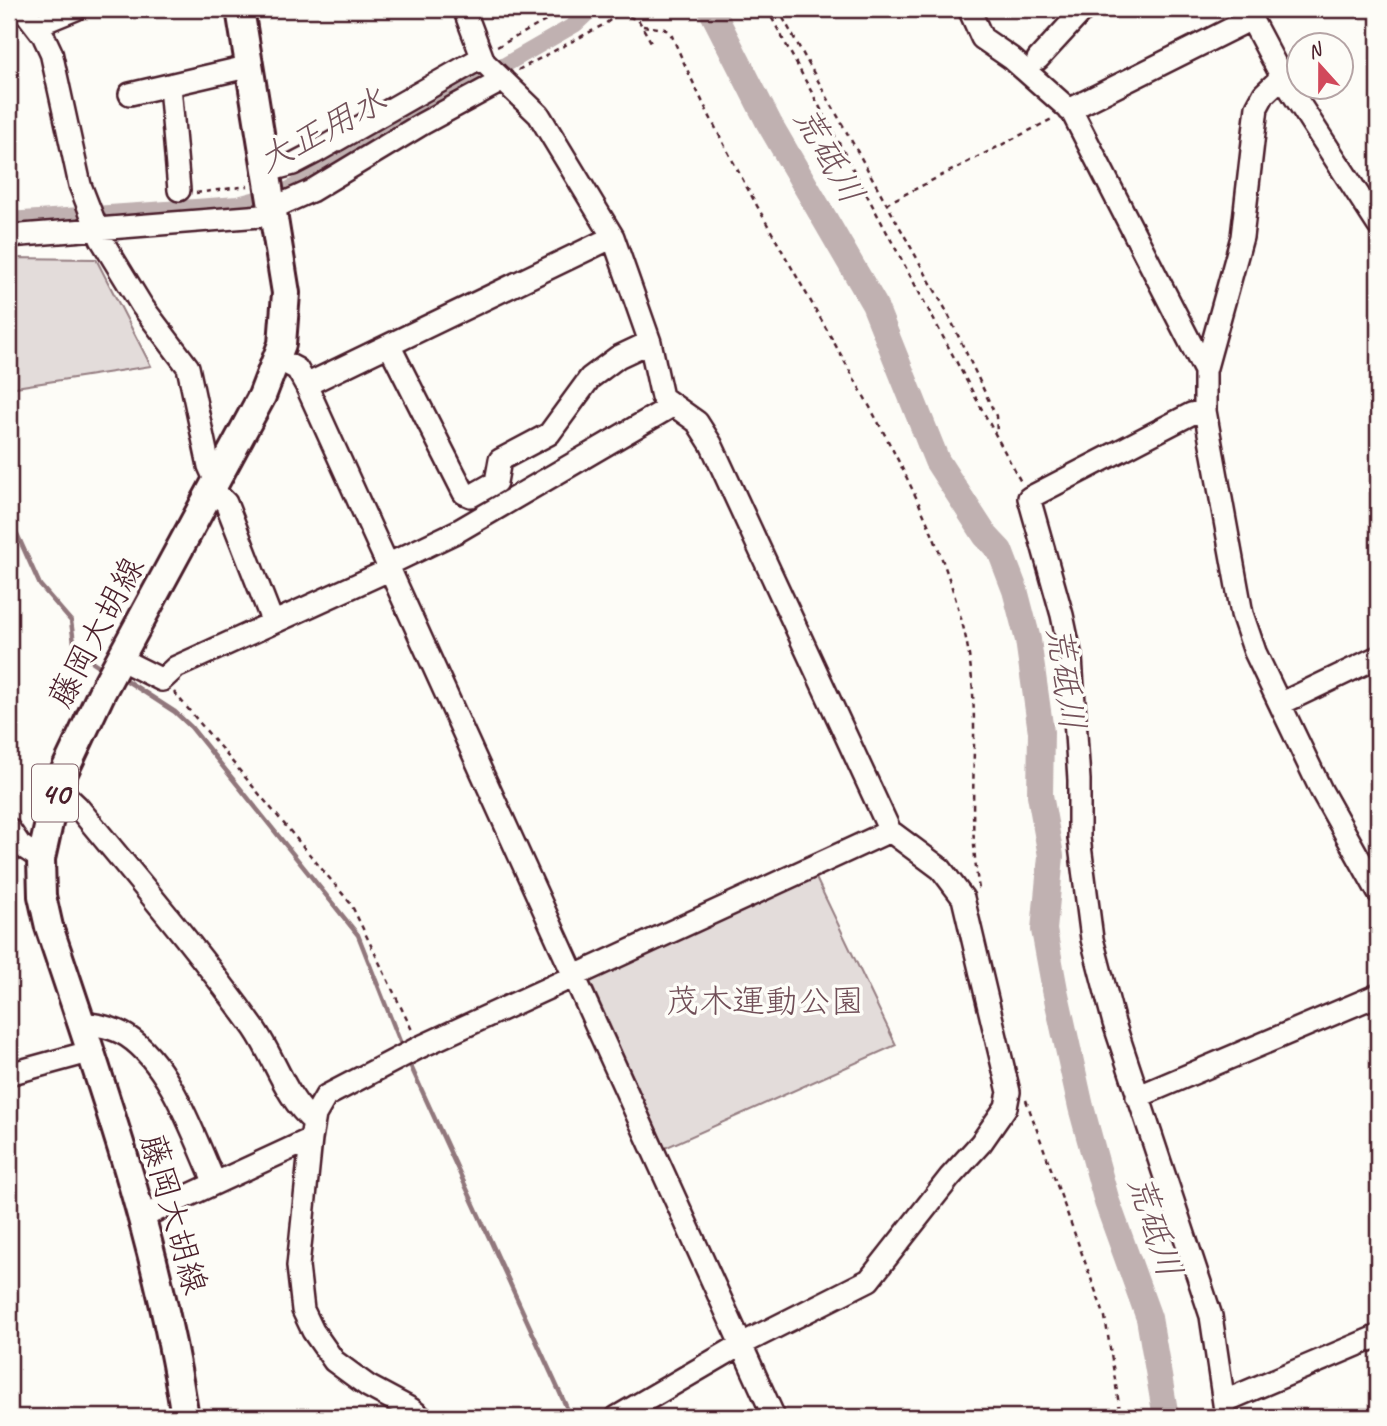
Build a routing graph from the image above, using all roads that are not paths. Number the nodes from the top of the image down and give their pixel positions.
1 (76, 9) edge
2 (240, 9) edge
3 (464, 9) edge
4 (969, 9) edge
5 (1084, 9) edge
6 (1248, 14) edge
7 (24, 17) edge
8 (1038, 59) dead end
9 (251, 66) junction
10 (491, 69) junction
11 (1282, 78) junction
12 (170, 86) junction
13 (130, 94) dead end
14 (1069, 110) junction
15 (179, 190) road end
16 (271, 195) junction
17 (1378, 225) edge
18 (97, 228) junction
19 (9, 236) edge
20 (613, 237) junction
21 (650, 342) junction
22 (389, 345) junction
23 (278, 359) junction
24 (1205, 371) junction
25 (306, 384) junction
26 (672, 406) junction
27 (1205, 411) junction
28 (215, 487) junction
29 (388, 567) junction
30 (273, 623) junction
31 (1378, 657) edge
32 (120, 659) junction
33 (1280, 704) junction
34 (57, 787) junction
35 (9, 829) edge
36 (890, 831) junction
37 (41, 859) junction
38 (1378, 892) edge
39 (576, 977) junction
40 (1378, 995) edge
41 (81, 1023) junction
42 (89, 1052) junction
43 (9, 1074) edge
44 (1137, 1097) junction
45 (313, 1130) junction
46 (215, 1184) junction
47 (141, 1218) junction
48 (1378, 1336) edge
49 (742, 1344) junction
50 (1225, 1409) edge
51 (185, 1417) edge
52 (421, 1417) edge
53 (617, 1417) edge
54 (774, 1417) edge

1 - 7 street
2 - 9 main road, 藤岡大胡線 / 40
3 - 10 street
4 - 14 street
5 - 8 street
6 - 11 street
6 - 14 street
7 - 18 street
9 - 12 street
9 - 16 main road, 藤岡大胡線 / 40
10 - 16 street
10 - 16 street
10 - 20 street
11 - 17 street
11 - 24 street
12 - 13 street
12 - 15 street
14 - 24 street
16 - 18 street
16 - 23 main road, 藤岡大胡線 / 40
18 - 19 street
18 - 28 street
20 - 21 street
20 - 22 street
21 - 22 street
21 - 26 street
22 - 25 street
23 - 25 street
23 - 28 main road, 藤岡大胡線 / 40
24 - 27 street
25 - 29 street
26 - 29 street
26 - 36 street
27 - 33 street
27 - 44 street
28 - 30 street
28 - 32 main road, 藤岡大胡線 / 40
29 - 30 street
29 - 39 street
30 - 32 street
31 - 33 street
32 - 34 main road, 藤岡大胡線 / 40
33 - 38 street
34 - 37 main road, 藤岡大胡線 / 40
34 - 45 street
35 - 37 street
36 - 39 street
36 - 49 street
37 - 41 main road, 藤岡大胡線 / 40
39 - 45 street
39 - 49 street
40 - 44 street
41 - 42 main road, 藤岡大胡線 / 40
41 - 46 street
42 - 43 street
42 - 47 main road, 藤岡大胡線 / 40
44 - 50 street
45 - 46 street
45 - 52 street
46 - 47 street
47 - 51 main road, 藤岡大胡線 / 40
48 - 50 street
49 - 53 street
49 - 54 street

